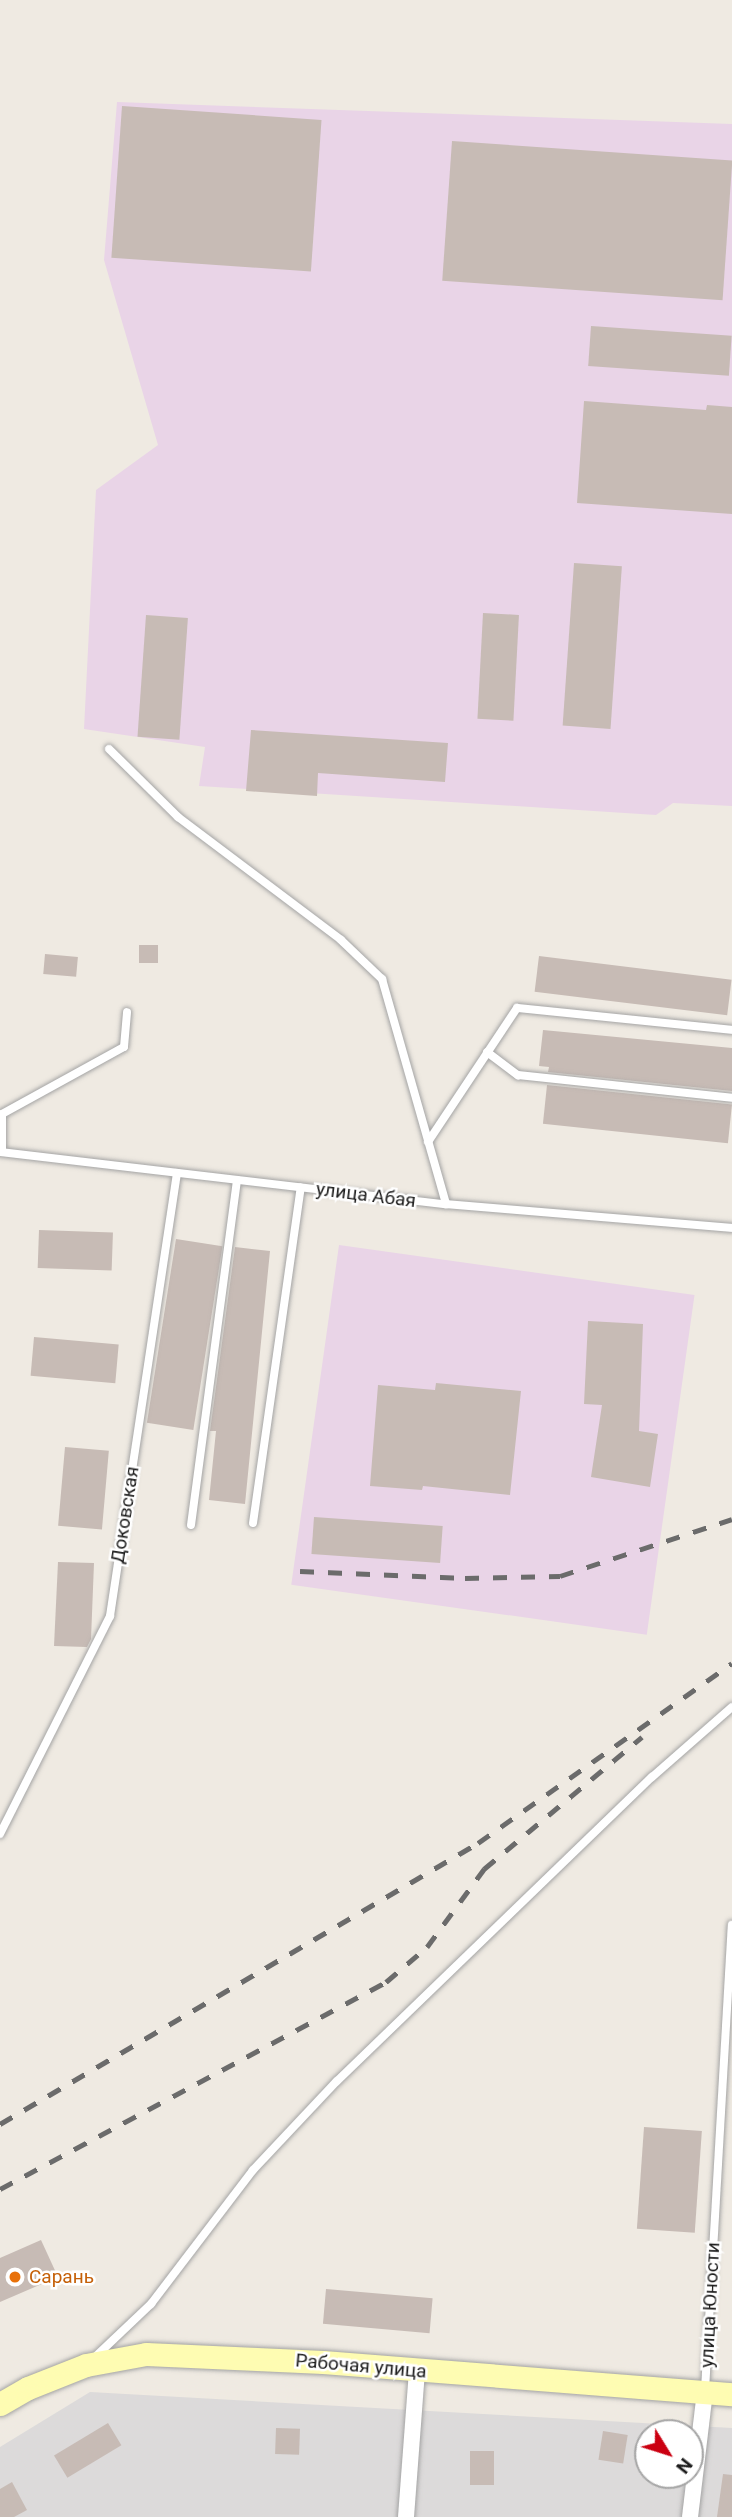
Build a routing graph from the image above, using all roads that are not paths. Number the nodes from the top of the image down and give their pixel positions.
1 (109, 750) dead end
2 (127, 1012) dead end
3 (732, 1030) edge
4 (487, 1052) junction
5 (732, 1098) edge
6 (428, 1142) junction
7 (1, 1152) edge
8 (177, 1173) junction
9 (237, 1180) junction
10 (301, 1187) junction
11 (446, 1204) junction
12 (732, 1228) edge
13 (253, 1523) dead end
14 (191, 1525) dead end
15 (732, 1707) edge
16 (0, 1834) edge
17 (732, 1925) edge
18 (86, 2365) junction
19 (417, 2371) junction
20 (705, 2391) junction
21 (732, 2394) edge
22 (0, 2404) edge
23 (407, 2517) edge
24 (690, 2517) edge

1 - 6 lane
2 - 7 lane
3 - 4 lane
4 - 5 lane
4 - 6 lane
6 - 11 lane
7 - 8 lane, улица Абая
8 - 9 lane, улица Абая
8 - 16 lane, Доковская
9 - 10 lane, улица Абая
9 - 14 lane
10 - 11 lane, улица Абая
10 - 13 lane
11 - 12 lane, улица Абая
15 - 18 lane
17 - 20 lane, улица Юности
18 - 19 main road, Рабочая улица
18 - 22 main road, Рабочая улица
19 - 20 main road, Рабочая улица
19 - 23 street
20 - 21 main road, Рабочая улица
20 - 24 street, улица Юности

